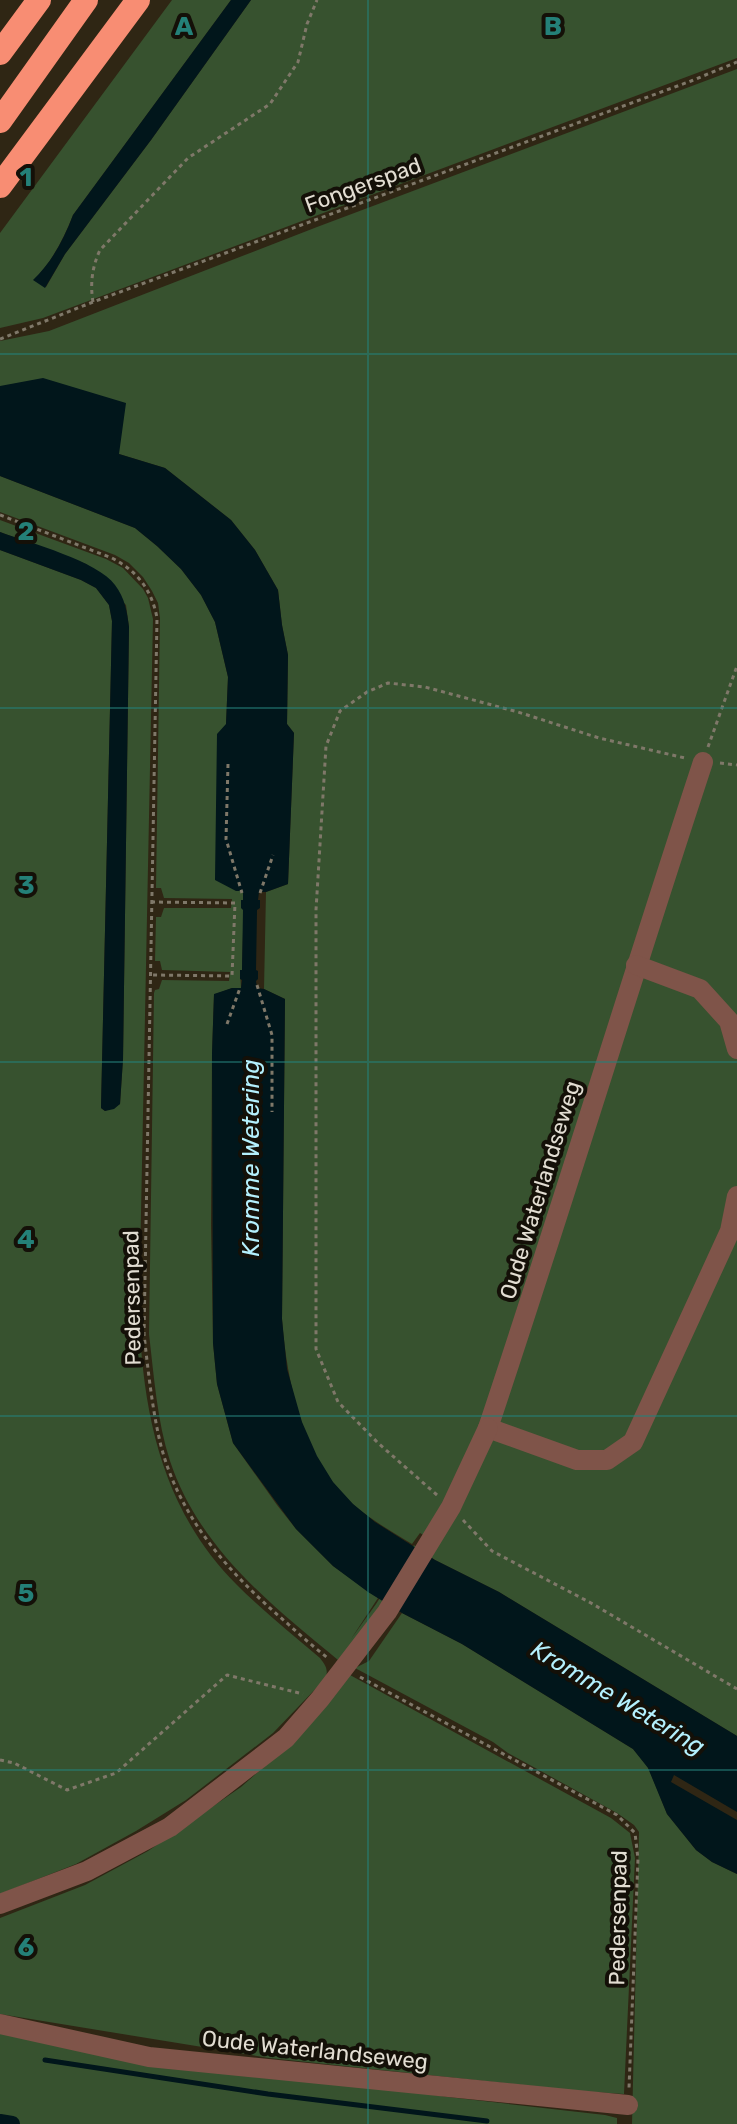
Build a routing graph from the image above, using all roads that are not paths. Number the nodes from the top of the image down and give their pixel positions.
1 (39, 0) edge
2 (86, 0) edge
3 (138, 0) edge
4 (0, 53) edge
5 (0, 121) edge
6 (0, 186) edge
7 (703, 762) road end
8 (636, 965) junction
9 (737, 1049) edge
10 (737, 1196) edge
11 (488, 1428) junction
12 (0, 1904) edge
13 (0, 2024) edge
14 (628, 2105) road end

1 - 4 highway
2 - 5 highway
3 - 6 highway
7 - 8 street, Oude Waterlandseweg
8 - 9 street
8 - 11 street, Oude Waterlandseweg
10 - 11 street
11 - 12 street, Oude Waterlandseweg
13 - 14 street, Oude Waterlandseweg

